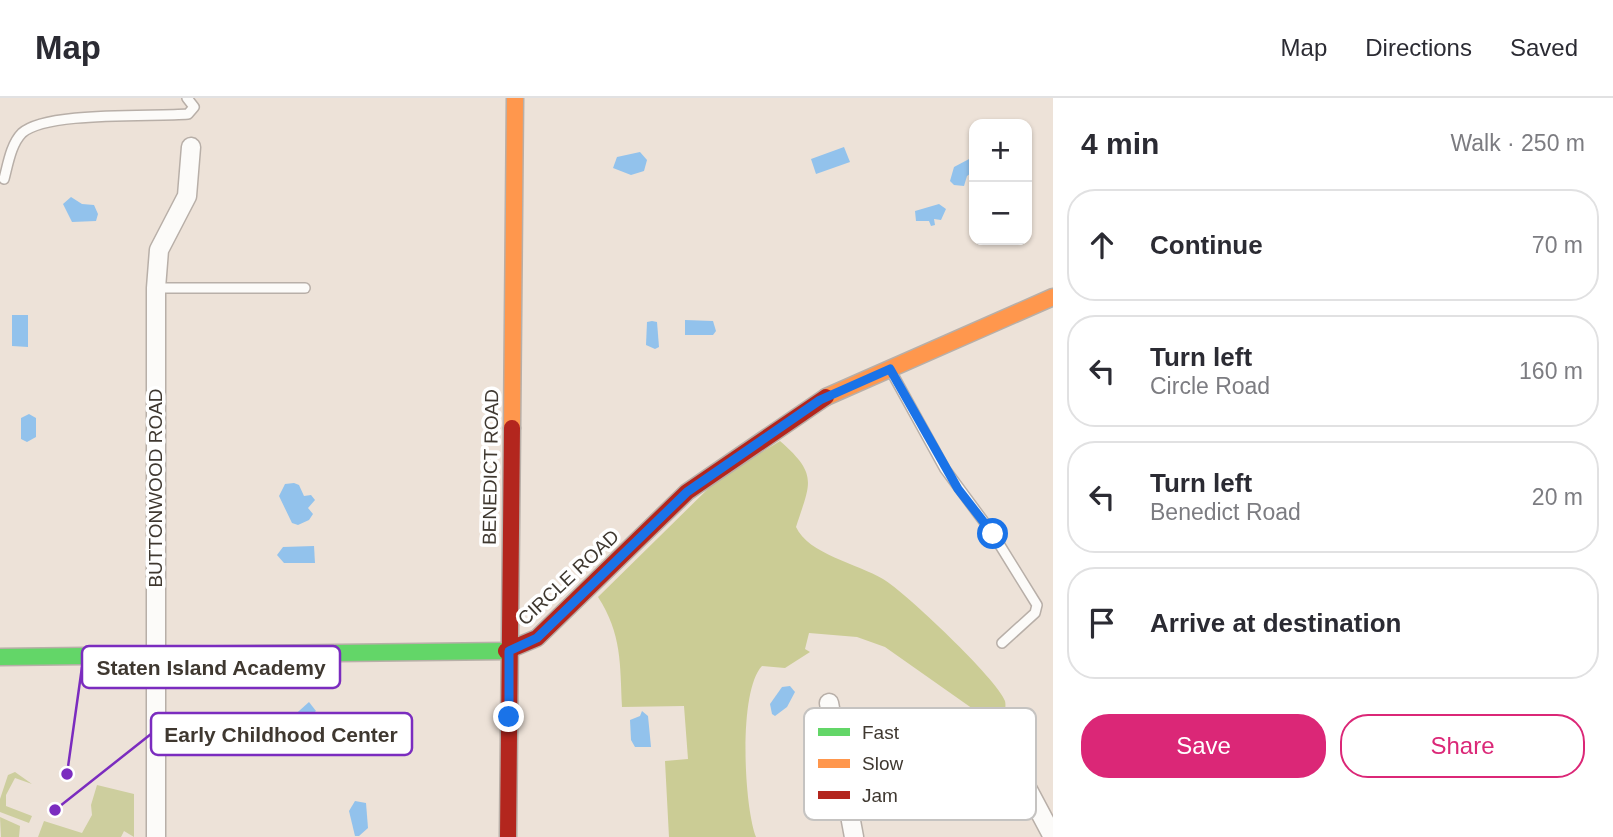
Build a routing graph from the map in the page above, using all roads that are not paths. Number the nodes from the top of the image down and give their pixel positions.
1 (187, 98) edge
2 (515, 98) edge
3 (191, 147) dead end
4 (4, 179) dead end
5 (156, 288) junction
6 (305, 288) dead end
7 (1053, 297) edge
8 (890, 369) junction
9 (1002, 643) dead end
10 (509, 651) junction
11 (0, 657) edge
12 (154, 657) junction
13 (829, 703) dead end
14 (830, 708) edge
15 (1036, 805) edge
16 (156, 837) edge
17 (508, 837) edge
18 (1053, 837) edge

1 - 4 lane
2 - 10 street, BENEDICT ROAD
3 - 5 street, BUTTONWOOD ROAD
5 - 6 lane
5 - 12 street, BUTTONWOOD ROAD
7 - 8 street, CIRCLE ROAD
8 - 9 lane
8 - 10 street, CIRCLE ROAD
10 - 12 street, CIRCLE ROAD
10 - 17 street, BENEDICT ROAD
11 - 12 street, CIRCLE ROAD
12 - 16 street, BUTTONWOOD ROAD
13 - 14 street
15 - 18 street

